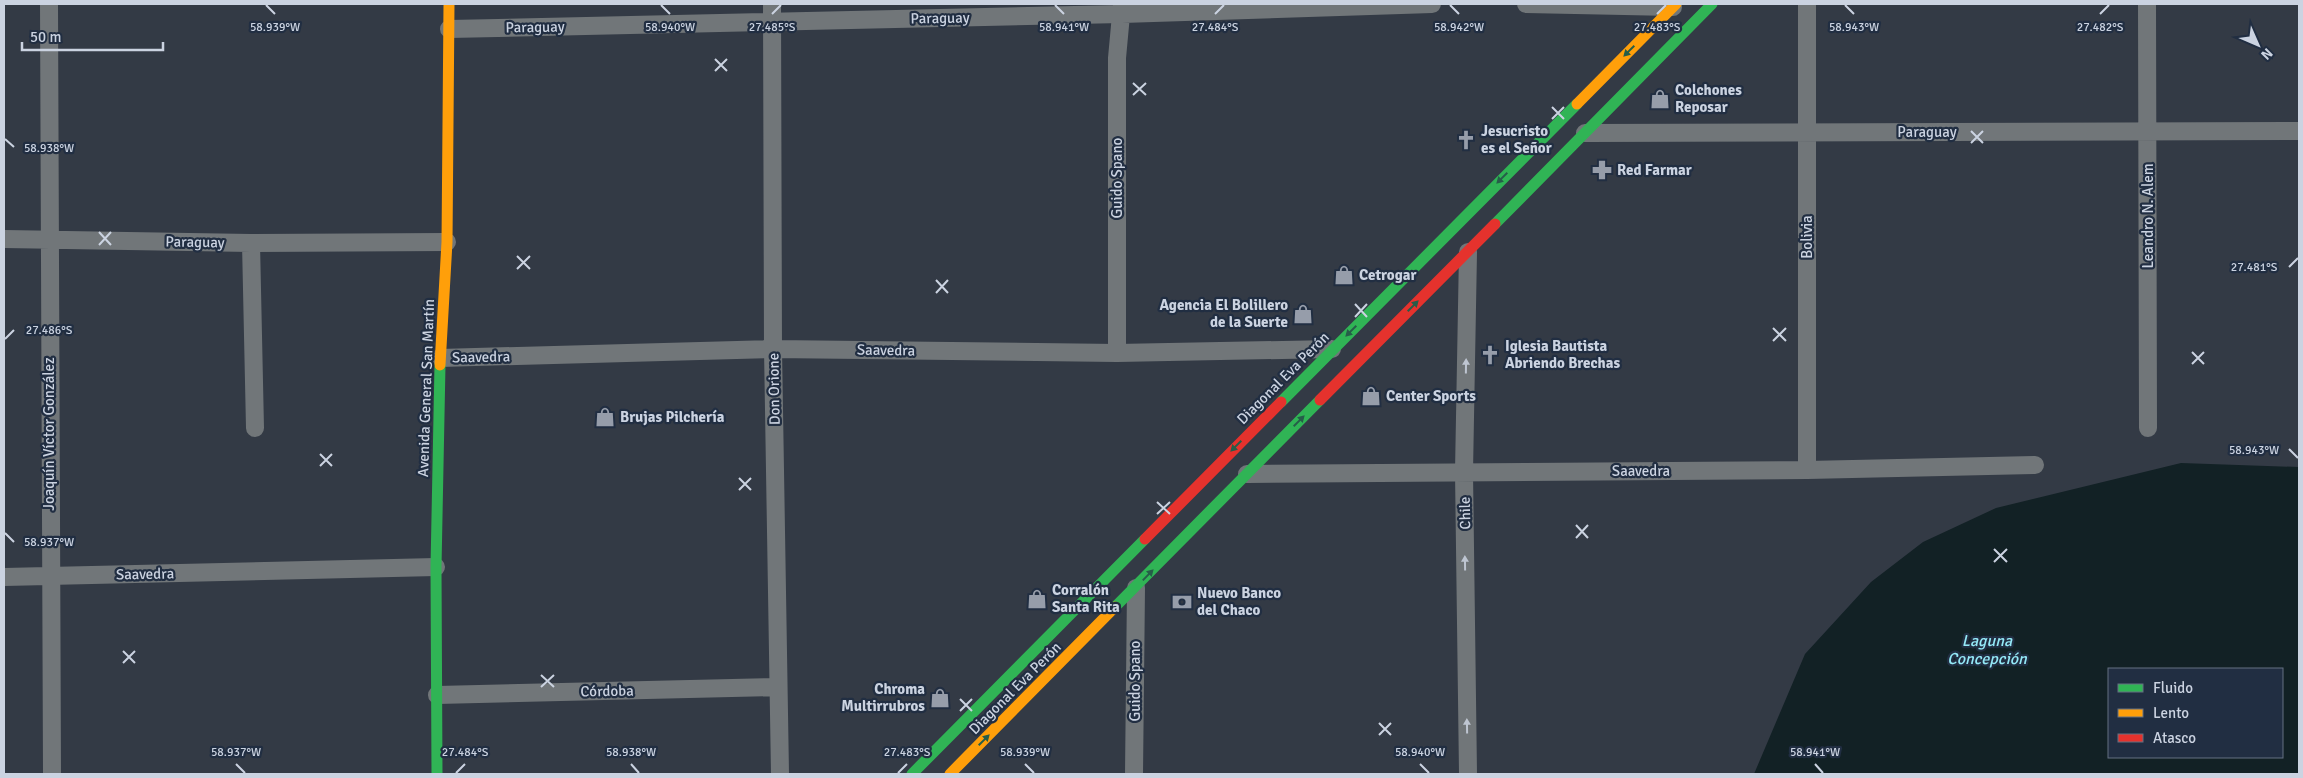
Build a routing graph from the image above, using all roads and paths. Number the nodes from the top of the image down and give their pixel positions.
1 (49, 4) edge
2 (449, 4) edge
3 (772, 4) edge
4 (1432, 4) edge
5 (1526, 4) edge
6 (1712, 4) edge
7 (1808, 4) edge
8 (2146, 4) edge
9 (1675, 5) edge
10 (1122, 9) edge
11 (772, 22) junction
12 (448, 29) junction
13 (2299, 130) edge
14 (2147, 131) junction
15 (1585, 133) junction
16 (1808, 133) junction
17 (49, 238) junction
18 (4, 239) edge
19 (447, 242) junction
20 (251, 243) junction
21 (1468, 252) junction
22 (773, 349) junction
23 (1332, 349) junction
24 (1117, 353) junction
25 (440, 358) junction
26 (255, 428) dead end
27 (2148, 428) dead end
28 (2035, 465) dead end
29 (1807, 470) junction
30 (1464, 472) junction
31 (1247, 474) junction
32 (436, 567) junction
33 (50, 576) junction
34 (4, 577) edge
35 (1136, 588) junction
36 (778, 687) junction
37 (437, 695) junction
38 (52, 774) edge
39 (437, 774) edge
40 (780, 774) edge
41 (912, 774) edge
42 (950, 774) edge
43 (1134, 774) edge
44 (1468, 774) edge

1 - 17 street, Joaquín Víctor González
2 - 12 main road, Avenida General San Martín
3 - 11 street, Don Orione
4 - 10 street, Paraguay
5 - 9 street
6 - 15 main road, Diagonal Eva Perón
7 - 16 street, Bolivia
8 - 14 street, Leandro N. Alem
9 -> 23 main road, Diagonal Eva Perón
10 - 11 street, Paraguay
10 - 24 street, Guido Spano
11 - 12 street, Paraguay
11 - 22 street, Don Orione
12 - 19 main road, Avenida General San Martín
13 - 14 street, Paraguay
14 - 16 street, Paraguay
14 - 27 street, Leandro N. Alem
15 - 16 street, Paraguay
15 - 21 main road, Diagonal Eva Perón
16 - 29 street, Bolivia
17 - 18 street, Paraguay
17 - 20 street, Paraguay
17 - 33 street, Joaquín Víctor González
19 - 20 street, Paraguay
19 - 25 main road, Avenida General San Martín
20 - 26 street
30 -> 21 street, Chile
31 -> 21 main road, Diagonal Eva Perón
22 - 24 street, Saavedra
22 - 25 street, Saavedra
22 - 36 street, Don Orione
23 - 24 street, Saavedra
23 -> 41 main road, Diagonal Eva Perón
25 - 32 main road, Avenida General San Martín
28 - 29 street, Saavedra
29 - 30 street, Saavedra
30 - 31 street, Saavedra
44 -> 30 street, Chile
35 -> 31 main road, Diagonal Eva Perón
32 - 33 street, Saavedra
32 - 37 main road, Avenida General San Martín
33 - 34 street, Saavedra
33 - 38 street, Joaquín Víctor González
42 -> 35 main road, Diagonal Eva Perón
35 - 43 street, Guido Spano
36 - 37 street, Córdoba
36 - 40 street, Don Orione
37 - 39 main road, Avenida General San Martín

